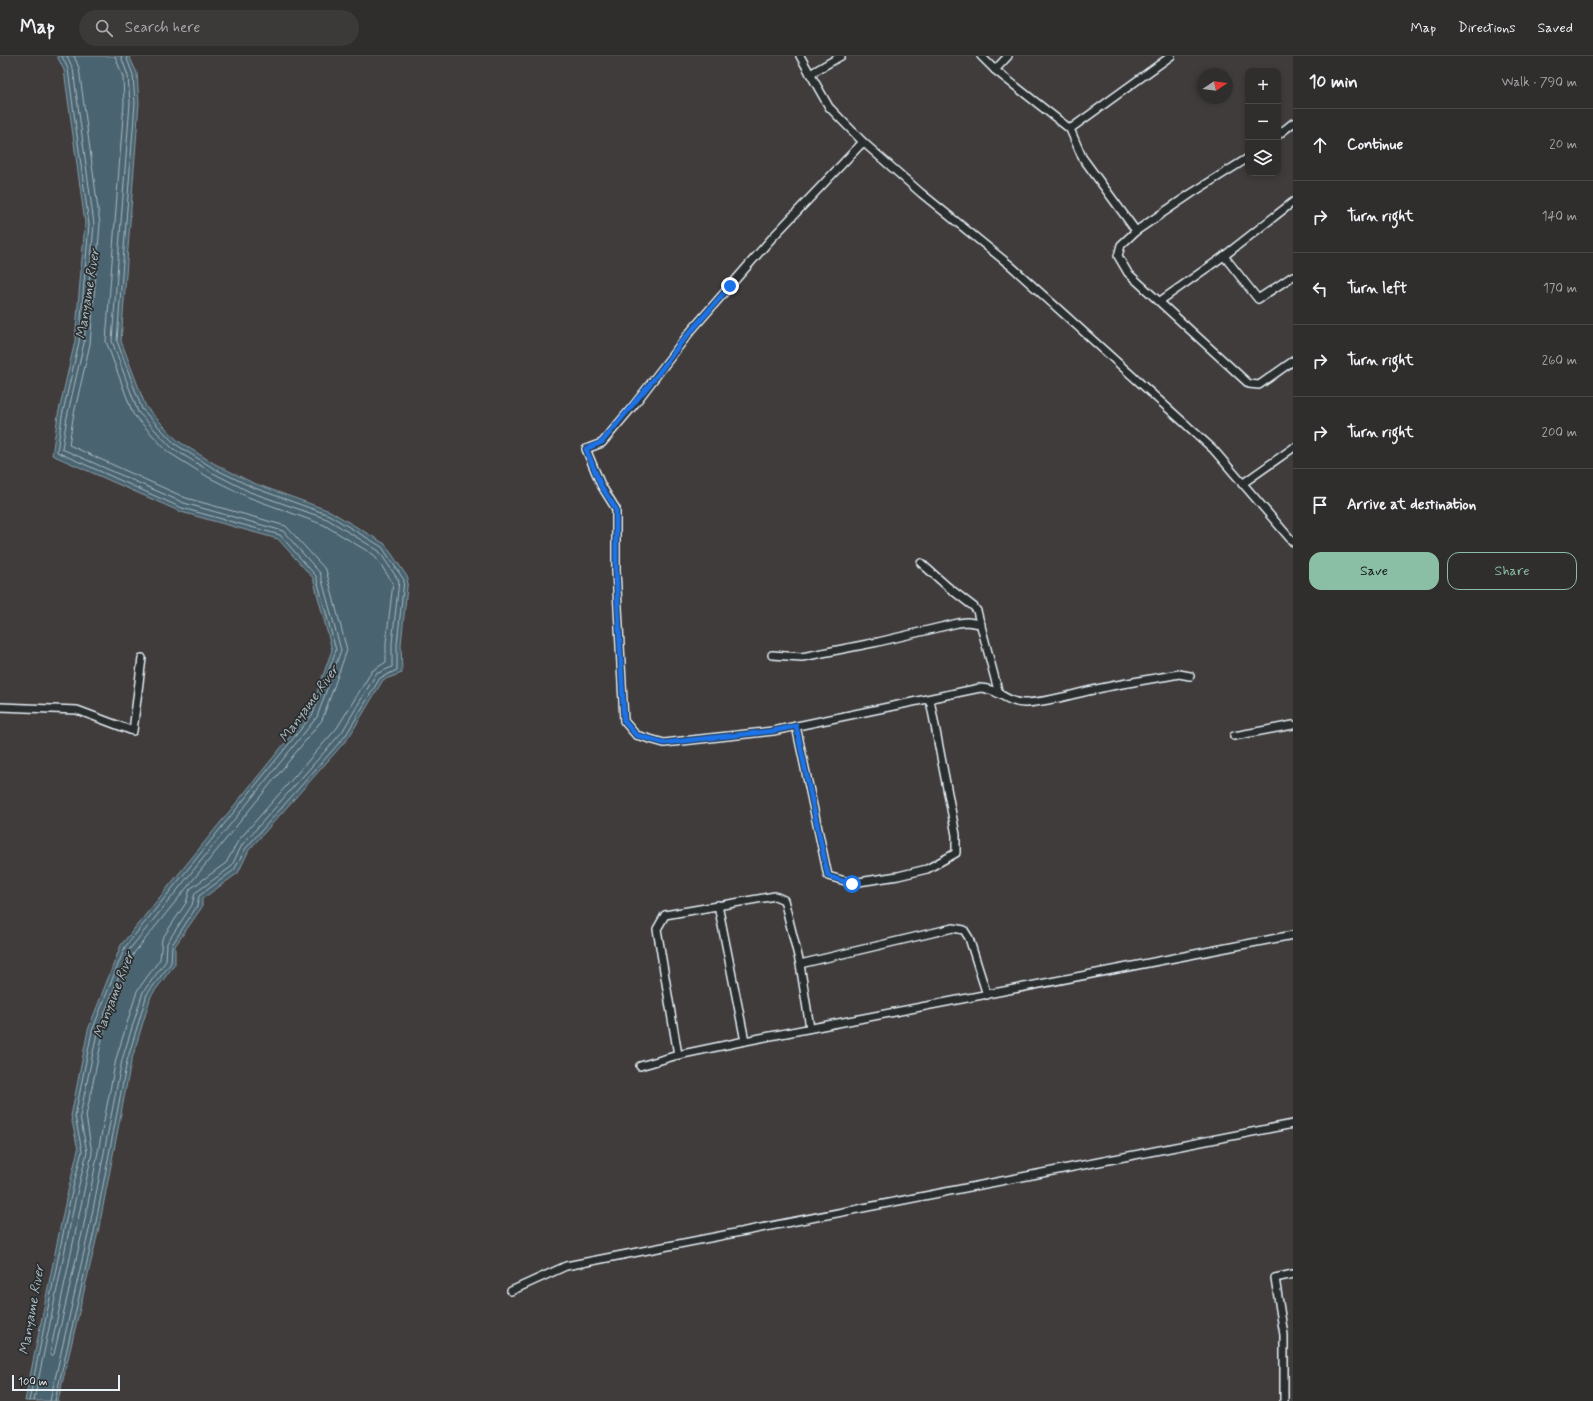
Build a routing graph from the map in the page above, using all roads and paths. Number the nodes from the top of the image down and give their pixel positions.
1 (800, 56) edge
2 (841, 56) edge
3 (981, 56) edge
4 (1008, 56) edge
5 (1171, 56) edge
6 (996, 70) junction
7 (810, 74) junction
8 (1293, 123) edge
9 (1070, 129) junction
10 (1281, 133) edge
11 (863, 142) junction
12 (1245, 160) edge
13 (1293, 202) edge
14 (1136, 231) junction
15 (1224, 256) junction
16 (1293, 276) edge
17 (1160, 301) junction
18 (1293, 362) edge
19 (1293, 448) edge
20 (1242, 484) junction
21 (1292, 539) edge
22 (921, 562) dead end
23 (981, 624) junction
24 (772, 655) dead end
25 (142, 658) dead end
26 (1190, 676) dead end
27 (999, 694) junction
28 (930, 700) junction
29 (0, 707) edge
30 (1293, 725) edge
31 (796, 726) junction
32 (1234, 736) dead end
33 (718, 905) junction
34 (1293, 935) edge
35 (800, 964) junction
36 (987, 995) junction
37 (810, 1028) junction
38 (745, 1041) junction
39 (678, 1055) junction
40 (640, 1066) dead end
41 (1293, 1124) edge
42 (1293, 1274) edge
43 (511, 1291) dead end
44 (1284, 1401) edge

1 - 7 street
2 - 7 street
3 - 6 street
4 - 6 street
5 - 9 street
6 - 9 street
7 - 11 street
8 - 10 street
9 - 14 street
11 - 20 street
11 - 31 street
12 - 14 street
13 - 15 street
14 - 17 street
15 - 16 street
15 - 17 street
17 - 18 street
19 - 20 street
20 - 21 street
22 - 23 street
23 - 24 street
23 - 27 street
25 - 29 street
26 - 27 street
27 - 28 street
28 - 31 street
28 - 31 street
30 - 32 street
33 - 35 street
33 - 38 street
33 - 39 street
34 - 36 street
35 - 36 street
35 - 37 street
36 - 37 street
37 - 38 street
38 - 39 street
39 - 40 street
41 - 43 street
42 - 44 street

